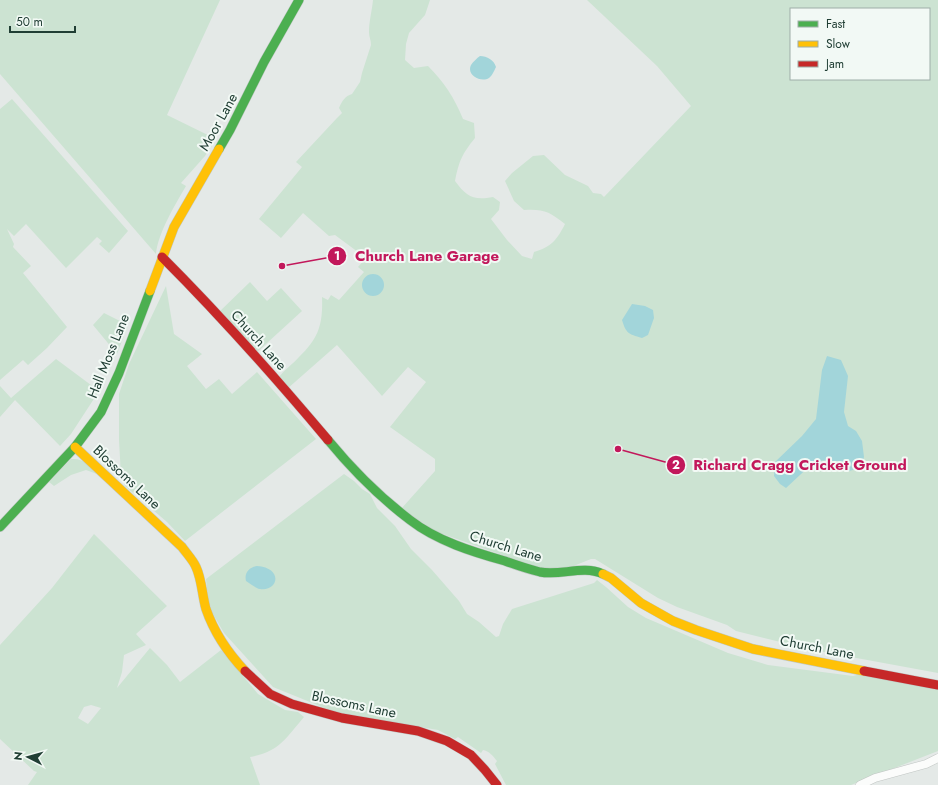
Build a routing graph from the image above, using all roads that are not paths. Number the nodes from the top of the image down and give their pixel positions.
1 (299, 0) edge
2 (162, 257) junction
3 (75, 447) junction
4 (0, 527) edge
5 (938, 685) edge
6 (938, 758) edge
7 (497, 785) edge
8 (860, 785) edge

1 - 2 street, Moor Lane
2 - 3 street, Hall Moss Lane
2 - 5 street, Church Lane
3 - 4 street, Hall Moss Lane
3 - 7 street, Blossoms Lane
6 - 8 street

